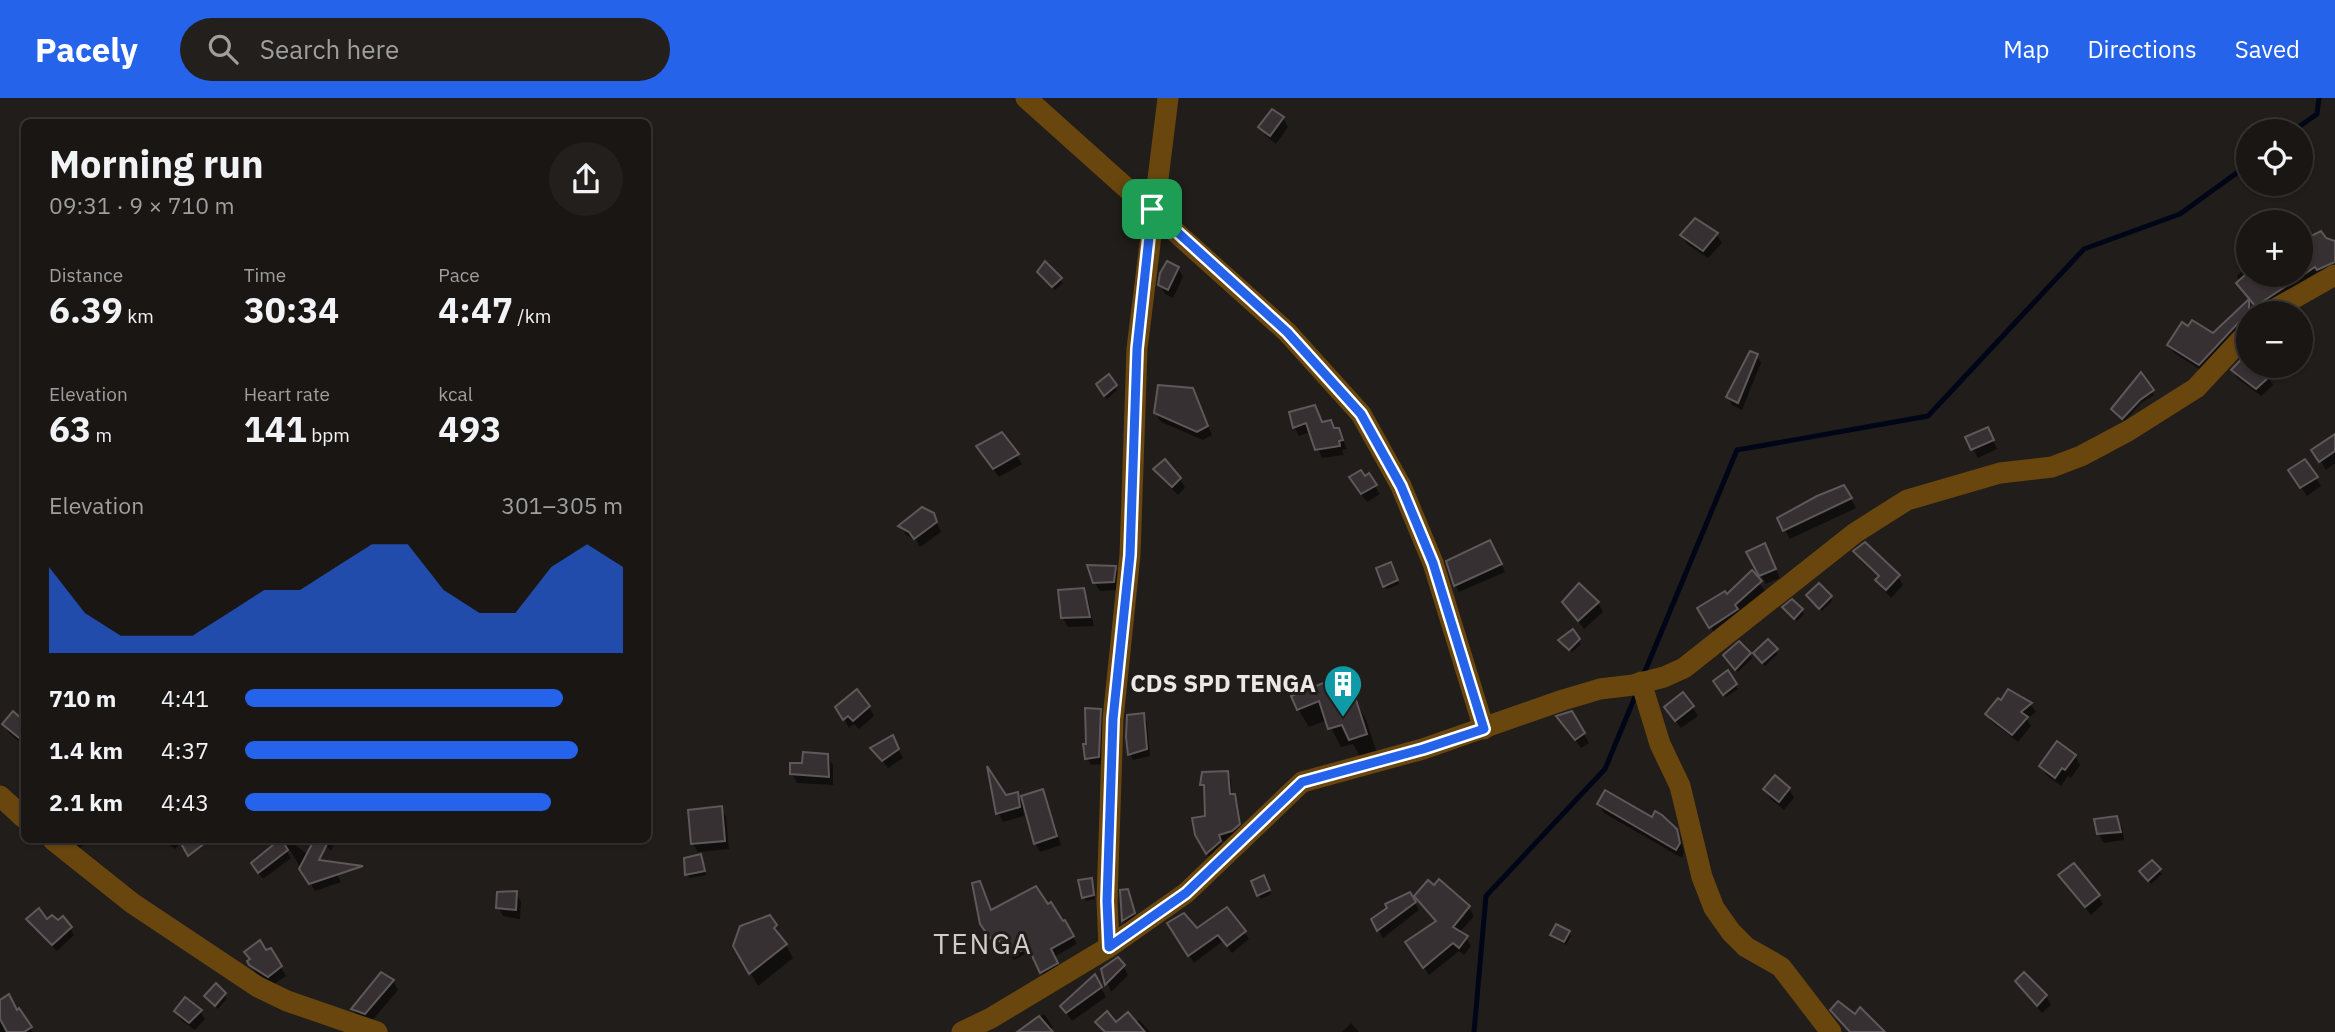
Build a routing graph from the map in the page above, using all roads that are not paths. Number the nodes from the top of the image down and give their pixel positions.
1 (1026, 98) edge
2 (1168, 98) edge
3 (1152, 209) junction
4 (2335, 275) edge
5 (2289, 301) edge
6 (2236, 345) edge
7 (1641, 682) junction
8 (1484, 729) junction
9 (0, 796) edge
10 (21, 815) edge
11 (57, 843) edge
12 (1109, 947) junction
13 (377, 1032) edge
14 (962, 1032) edge
15 (1831, 1032) edge

1 - 3 street
2 - 3 street
3 - 8 street
3 - 12 street
4 - 5 street
6 - 7 street
7 - 8 street
7 - 15 street
8 - 12 street
9 - 10 street
11 - 13 street
12 - 14 street

